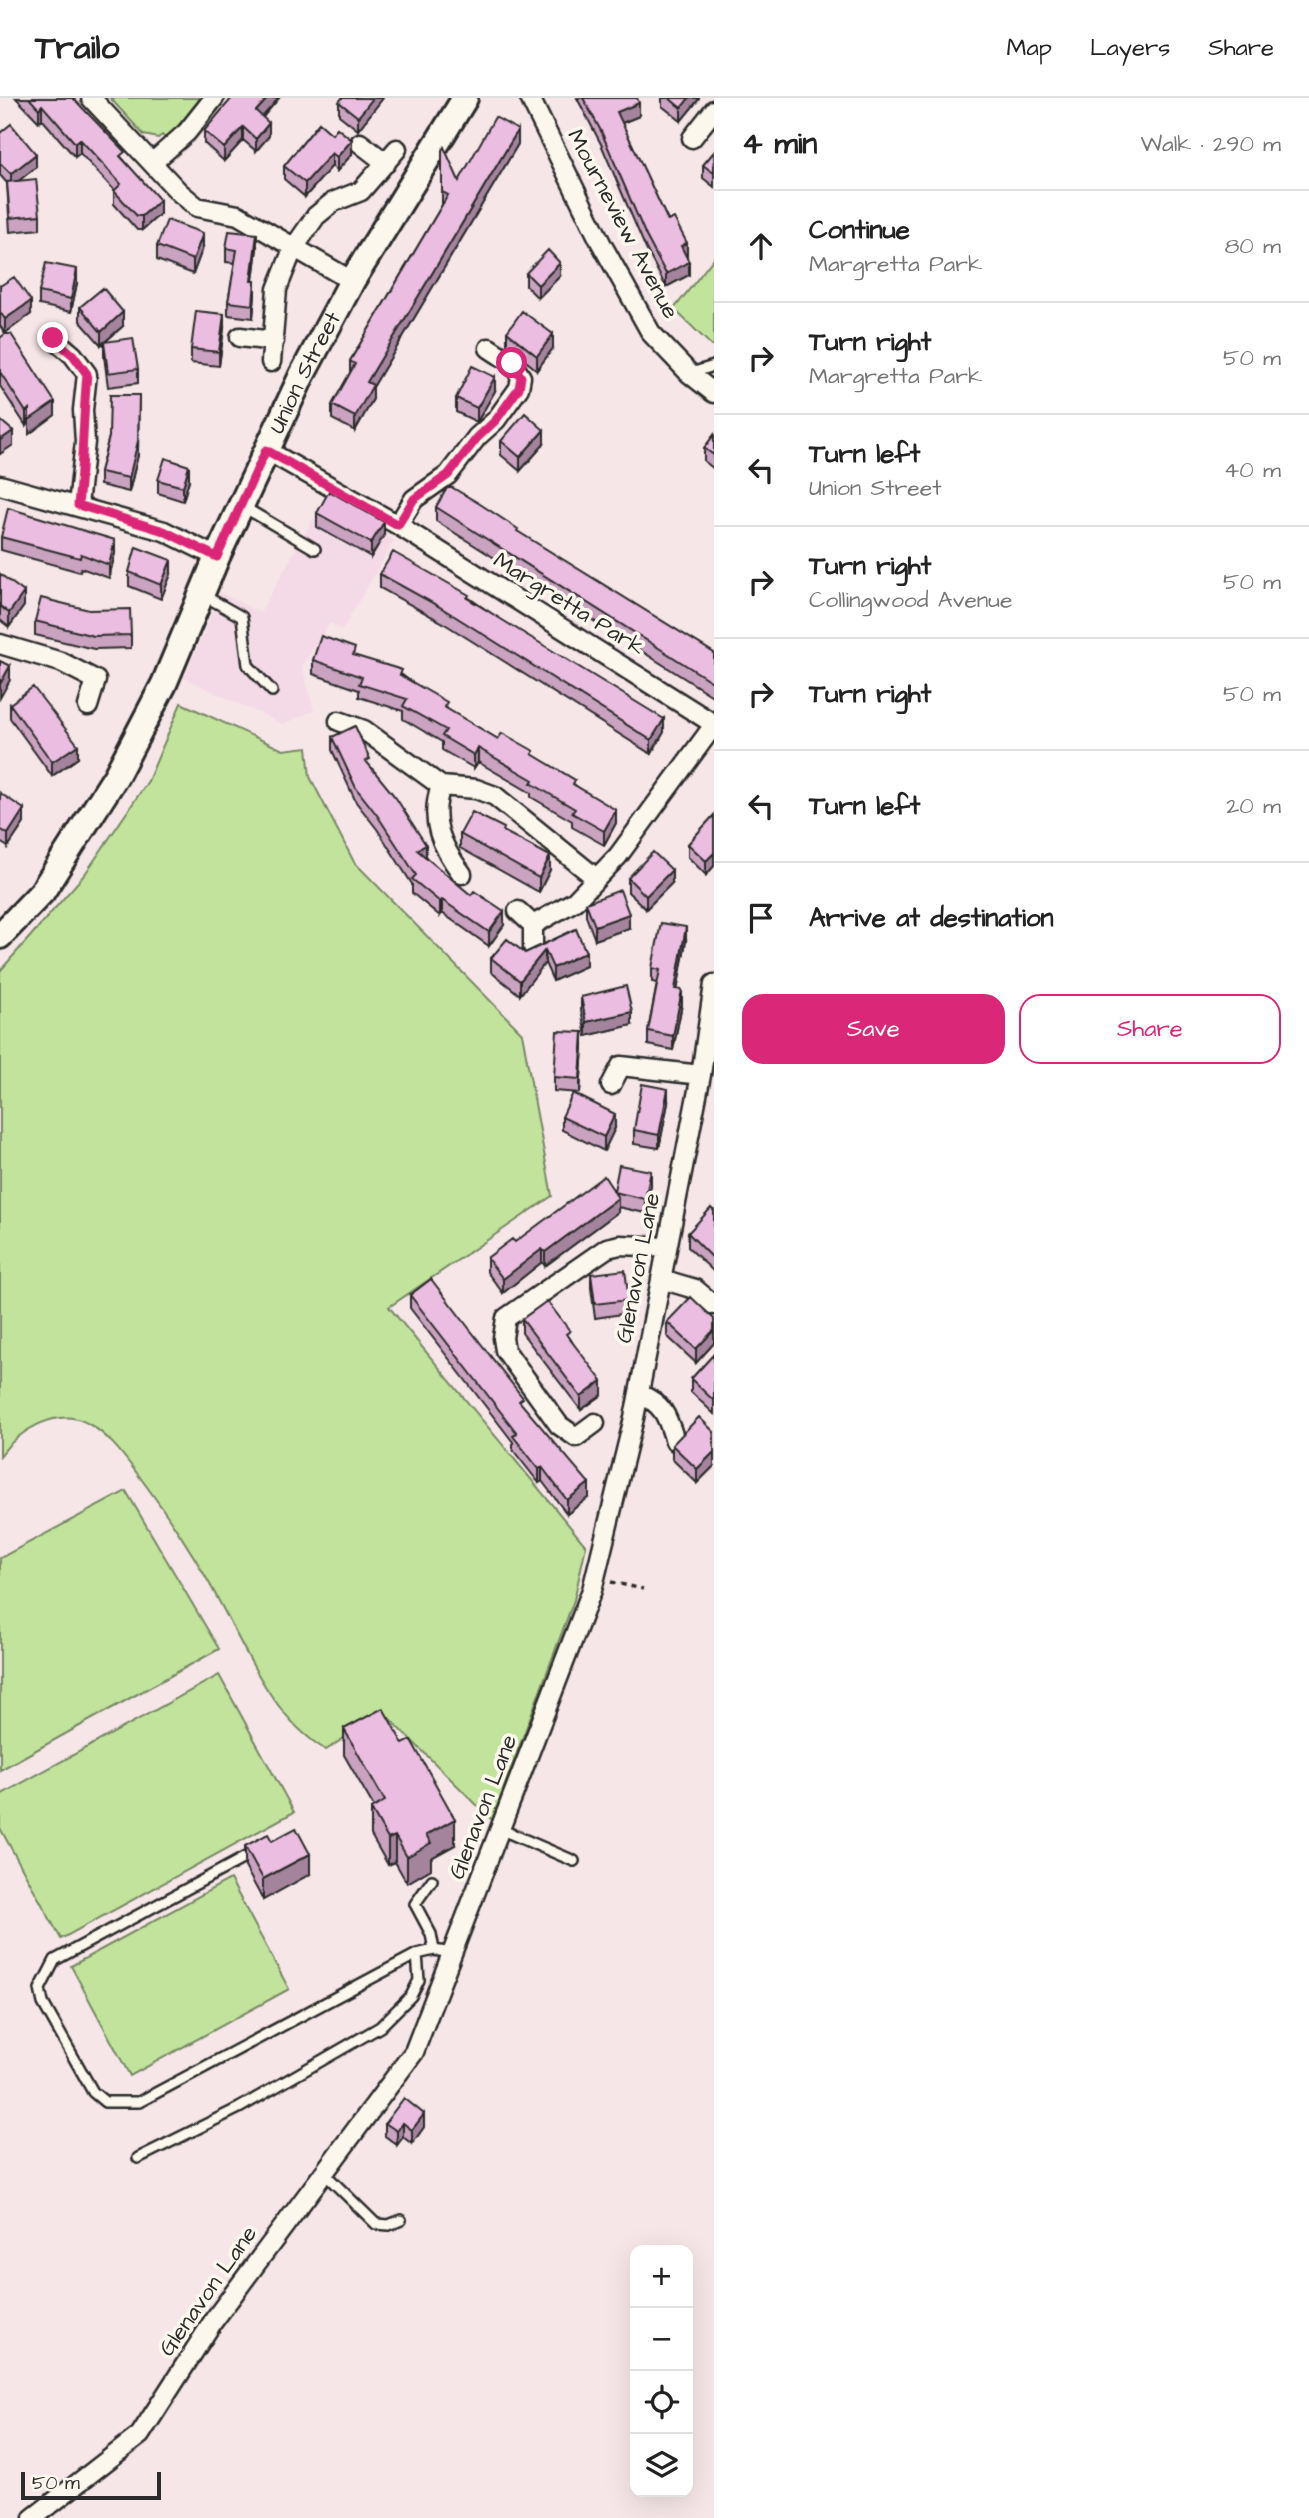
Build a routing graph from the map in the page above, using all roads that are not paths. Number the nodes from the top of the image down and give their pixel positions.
1 (91, 98) edge
2 (214, 98) edge
3 (465, 98) edge
4 (530, 98) edge
5 (714, 110) edge
6 (692, 138) dead end
7 (360, 143) dead end
8 (152, 163) junction
9 (293, 249) junction
10 (352, 281) junction
11 (240, 337) dead end
12 (53, 338) dead end
13 (274, 341) junction
14 (489, 348) dead end
15 (271, 362) dead end
16 (714, 366) edge
17 (690, 374) junction
18 (714, 393) edge
19 (266, 450) junction
20 (0, 485) edge
21 (78, 505) junction
22 (241, 505) junction
23 (398, 525) junction
24 (315, 549) dead end
25 (217, 557) junction
26 (201, 594) junction
27 (0, 644) edge
28 (272, 691) dead end
29 (88, 706) dead end
30 (339, 722) dead end
31 (714, 724) edge
32 (441, 786) junction
33 (462, 874) dead end
34 (596, 878) junction
35 (518, 911) dead end
36 (533, 925) junction
37 (0, 936) edge
38 (533, 947) edge
39 (714, 985) edge
40 (713, 1014) edge
41 (701, 1075) junction
42 (611, 1085) dead end
43 (667, 1247) junction
44 (661, 1279) junction
45 (714, 1305) edge
46 (639, 1394) junction
47 (595, 1423) dead end
48 (675, 1441) edge
49 (500, 1829) junction
50 (262, 1847) edge
51 (574, 1861) dead end
52 (432, 1880) dead end
53 (434, 1950) junction
54 (453, 1953) junction
55 (417, 1954) junction
56 (138, 2158) dead end
57 (324, 2173) junction
58 (401, 2220) dead end
59 (33, 2518) edge

1 - 8 street
2 - 8 street
3 - 10 street, Union Street
4 - 17 street, Mourneview Avenue
5 - 6 street
7 - 9 street
8 - 9 street
9 - 10 street
9 - 13 street
10 - 19 street, Union Street
11 - 13 street
12 - 21 street
13 - 15 street
14 - 23 street
16 - 17 lane
17 - 18 street, Mourneview Avenue
19 - 22 street, Union Street
19 - 23 street, Margretta Park
20 - 21 street
21 - 25 street
22 - 24 lane
22 - 25 street, Union Street
23 - 31 street, Margretta Park
25 - 26 street, Union Street
26 - 28 lane
26 - 37 street, Union Street
27 - 29 street
30 - 32 street
31 - 34 street
32 - 33 street
32 - 34 street
34 - 36 street
35 - 36 street
36 - 38 street
39 - 40 street, Glenavon Lane
40 - 41 street, Glenavon Lane
41 - 42 street
41 - 43 street, Glenavon Lane
43 - 44 street, Glenavon Lane
43 - 47 street
44 - 45 street
44 - 46 street, Glenavon Lane
46 - 48 street
46 - 49 street, Glenavon Lane
49 - 51 lane
49 - 54 street, Glenavon Lane
50 - 55 lane
52 - 53 lane
53 - 54 lane
53 - 55 lane
54 - 57 street, Glenavon Lane
55 - 56 lane
57 - 58 lane
57 - 59 street, Glenavon Lane

